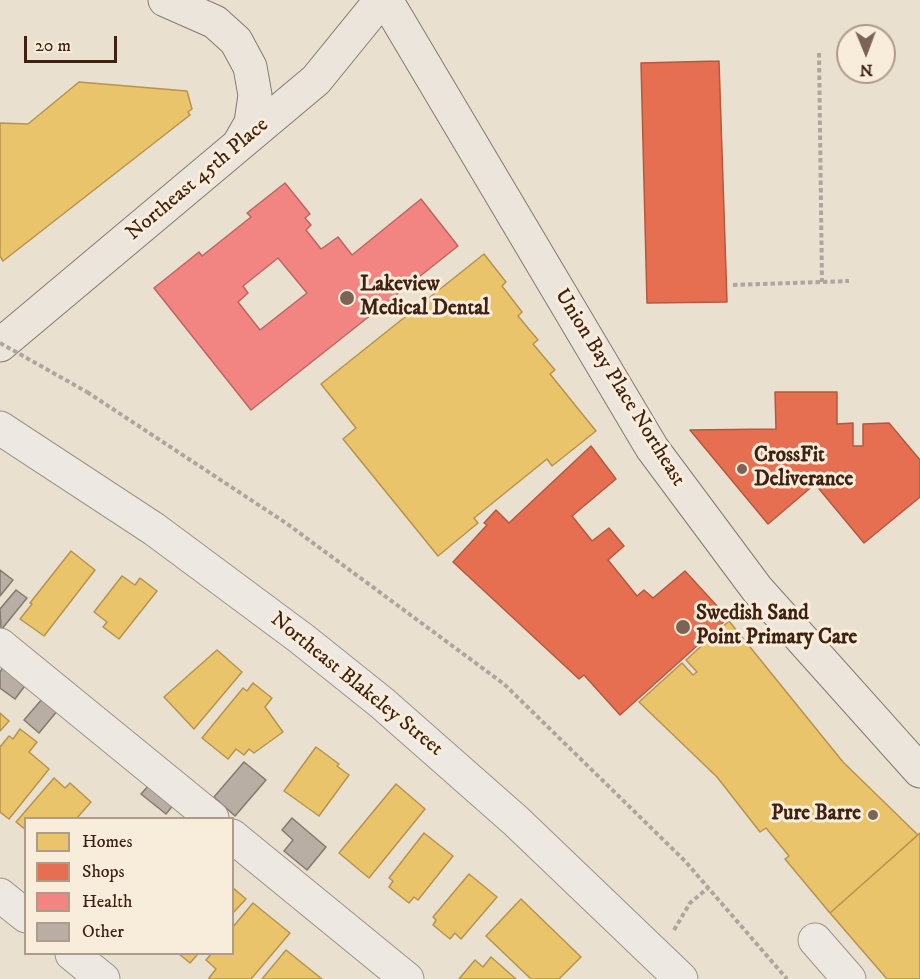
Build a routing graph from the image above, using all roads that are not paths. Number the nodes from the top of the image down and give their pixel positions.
1 (165, 0) edge
2 (384, 0) edge
3 (237, 148) junction
4 (0, 344) edge
5 (0, 428) edge
6 (0, 645) edge
7 (920, 771) edge
8 (210, 817) edge
9 (234, 838) edge
10 (0, 895) edge
11 (24, 914) edge
12 (815, 940) dead end
13 (73, 955) edge
14 (676, 977) edge
15 (103, 979) edge
16 (407, 979) edge
17 (849, 979) edge

1 - 3 main road
2 - 3 main road, Northeast 45th Place
2 - 7 main road, Union Bay Place Northeast
3 - 4 main road, Northeast 45th Place
5 - 14 street, Northeast Blakeley Street
6 - 8 street
9 - 16 street
10 - 11 street
12 - 17 street
13 - 15 street

